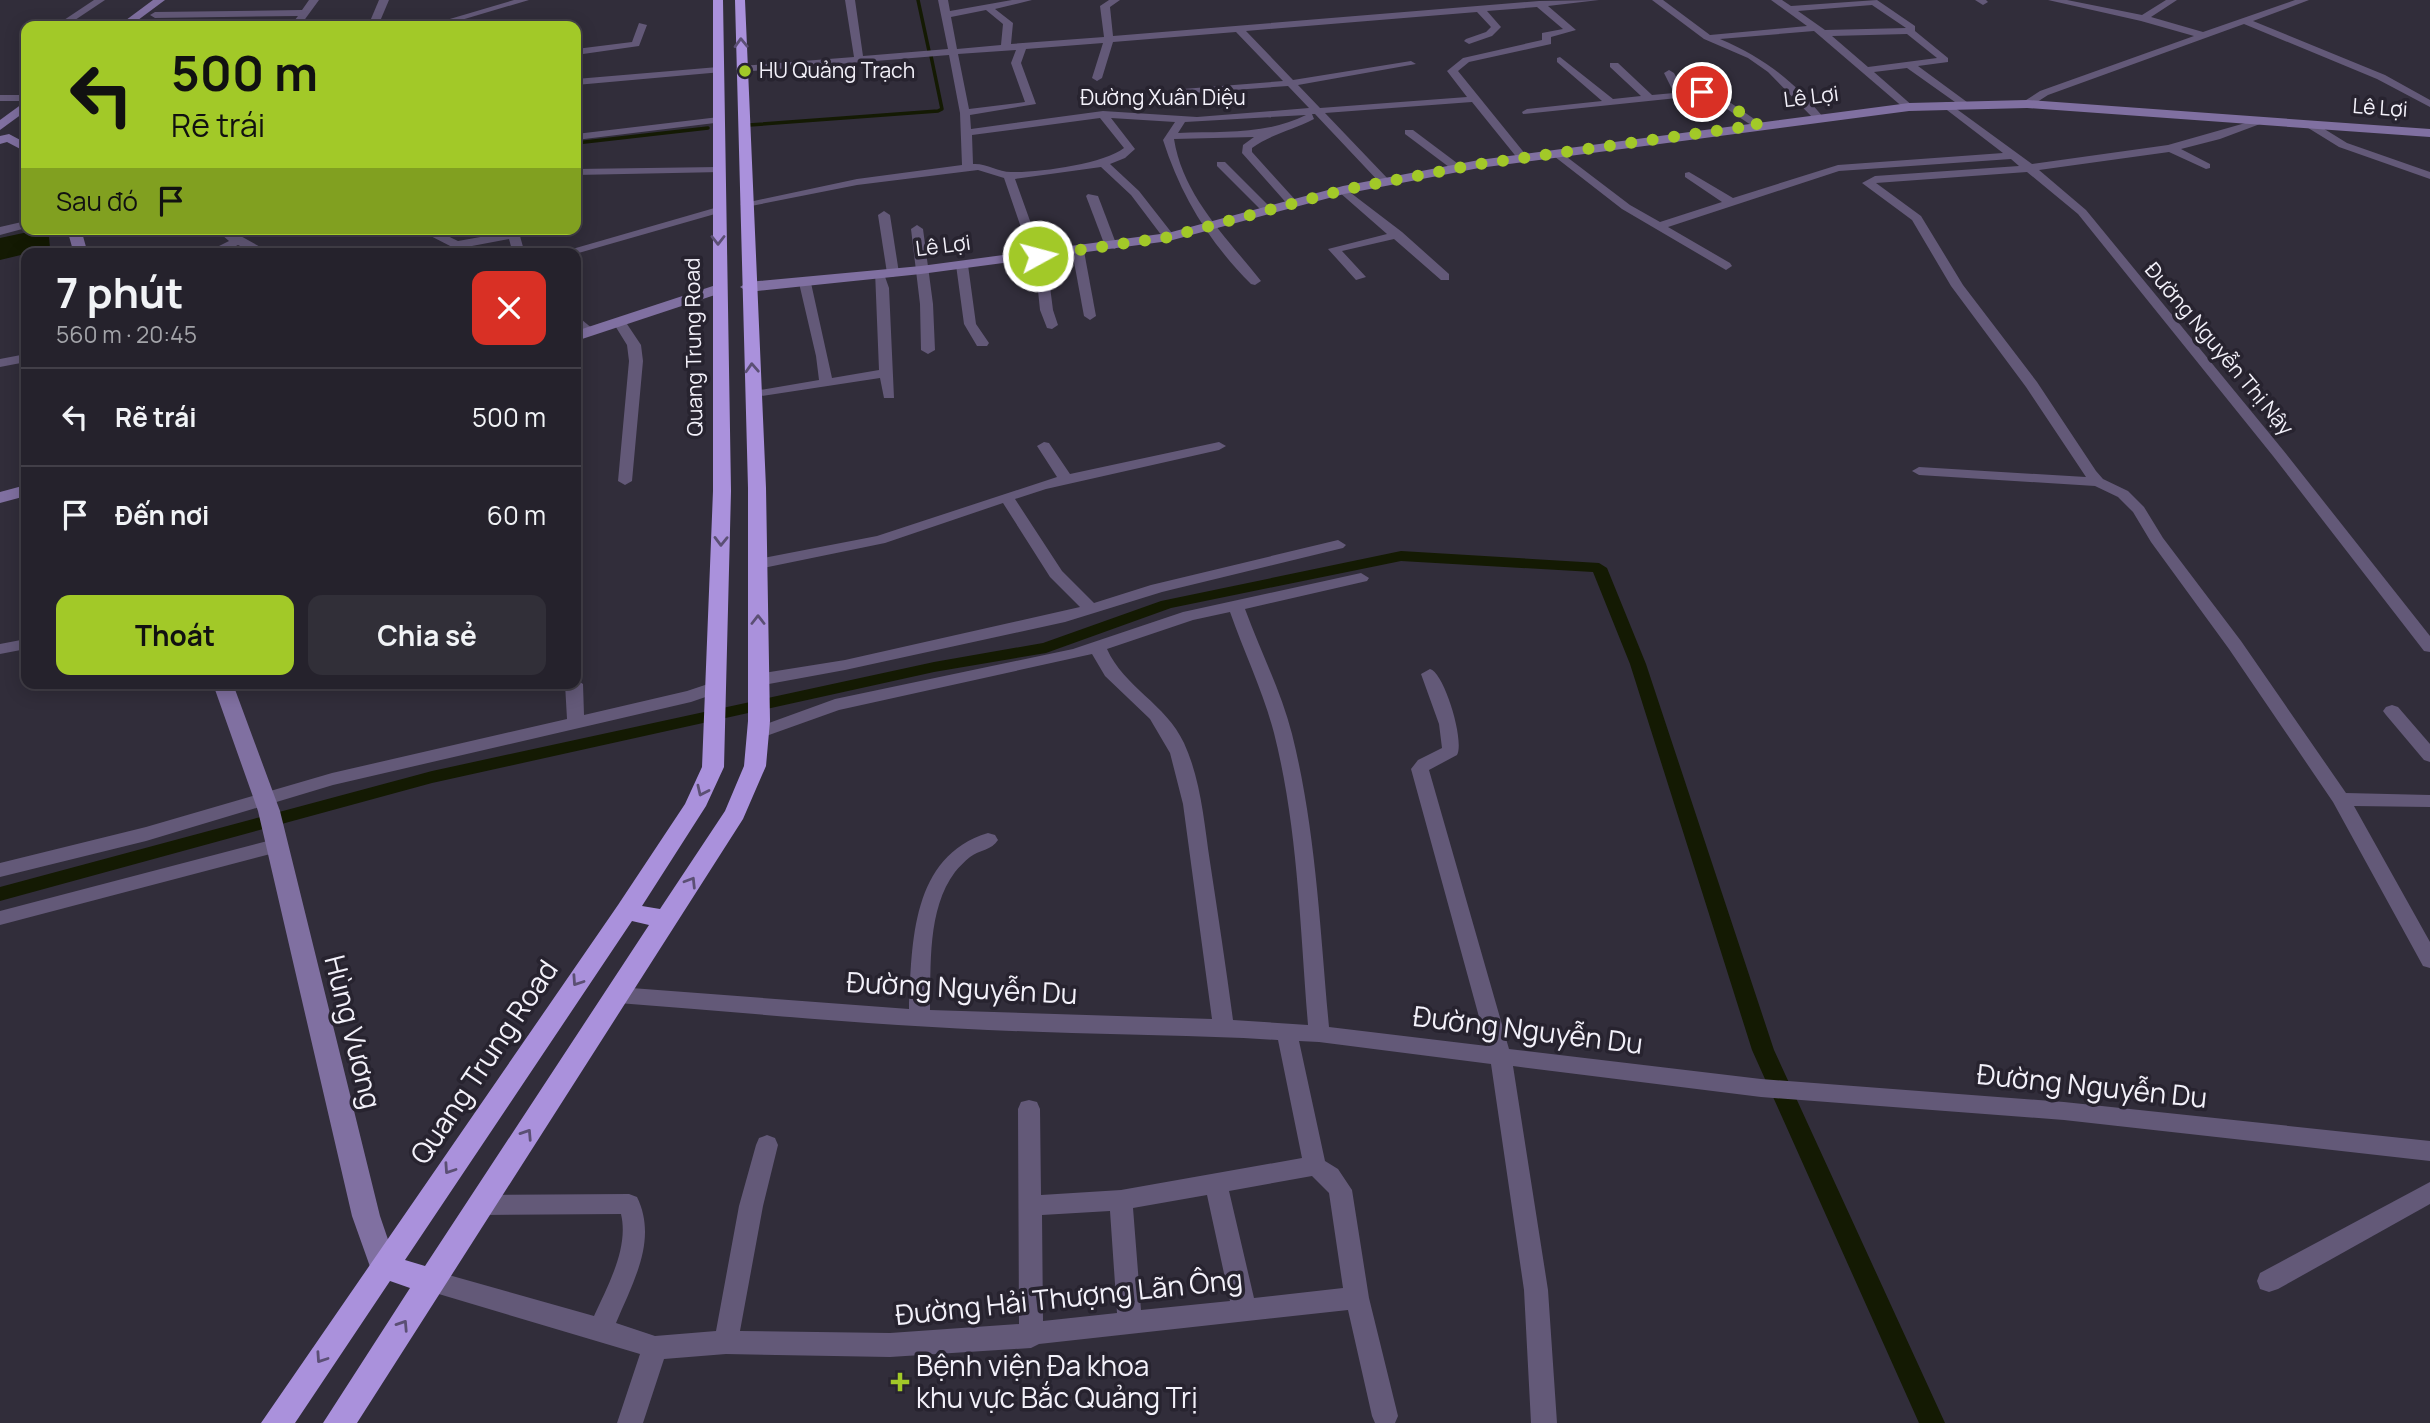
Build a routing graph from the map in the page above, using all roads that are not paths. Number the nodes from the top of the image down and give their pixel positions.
1 (100, 0) edge
2 (160, 0) edge
3 (169, 0) edge
4 (256, 0) edge
5 (314, 0) edge
6 (384, 0) edge
7 (480, 0) edge
8 (524, 0) edge
9 (718, 0) edge
10 (740, 0) edge
11 (850, 0) edge
12 (943, 0) edge
13 (1027, 0) edge
14 (1115, 0) edge
15 (1594, 0) edge
16 (1657, 0) edge
17 (1776, 0) edge
18 (2053, 0) edge
19 (2172, 0) edge
20 (2304, 0) edge
21 (1872, 1) edge
22 (1103, 3) edge
23 (1539, 4) junction
24 (987, 7) junction
25 (495, 8) junction
26 (1790, 9) junction
27 (1480, 10) junction
28 (305, 13) junction
29 (241, 14) junction
30 (505, 14) dead end
31 (155, 15) junction
32 (946, 15) junction
33 (2143, 18) junction
34 (68, 21) edge
35 (130, 21) edge
36 (147, 21) edge
37 (299, 21) edge
38 (375, 21) edge
39 (449, 21) edge
40 (2244, 21) junction
41 (642, 25) dead end
42 (1239, 29) junction
43 (1820, 30) junction
44 (1909, 31) junction
45 (2202, 35) junction
46 (1707, 37) junction
47 (1109, 40) junction
48 (1469, 41) dead end
49 (1023, 47) junction
50 (1006, 48) junction
51 (581, 51) edge
52 (953, 52) junction
53 (859, 59) junction
54 (1560, 60) dead end
55 (1411, 64) dead end
56 (1614, 65) dead end
57 (1911, 66) junction
58 (741, 69) junction
59 (718, 70) junction
60 (1865, 70) junction
61 (1669, 73) dead end
62 (1097, 78) dead end
63 (581, 82) edge
64 (1291, 83) junction
65 (1183, 92) dead end
66 (1679, 94) junction
67 (0, 97) edge
68 (21, 98) edge
69 (1649, 98) junction
70 (1476, 99) junction
71 (1610, 102) junction
72 (2027, 104) junction
73 (2430, 104) edge
74 (1947, 105) junction
75 (1966, 105) junction
76 (1909, 107) junction
77 (21, 111) edge
78 (1527, 112) dead end
79 (965, 113) junction
80 (744, 114) junction
81 (1103, 114) junction
82 (1321, 114) junction
83 (1818, 117) junction
84 (1181, 121) junction
85 (2263, 121) junction
86 (2309, 124) junction
87 (21, 125) edge
88 (1758, 125) junction
89 (719, 127) junction
90 (1409, 132) dead end
91 (966, 133) junction
92 (2430, 133) edge
93 (2, 134) edge
94 (21, 134) edge
95 (1266, 134) junction
96 (1170, 136) junction
97 (581, 137) edge
98 (744, 139) junction
99 (21, 145) edge
100 (581, 146) edge
101 (2171, 148) junction
102 (1555, 153) junction
103 (2011, 156) junction
104 (1522, 157) junction
105 (1103, 163) junction
106 (1221, 164) dead end
107 (2206, 166) dead end
108 (744, 168) junction
109 (1457, 168) junction
110 (968, 169) junction
111 (2030, 169) junction
112 (718, 170) junction
113 (581, 173) edge
114 (1689, 175) dead end
115 (1009, 176) junction
116 (2430, 176) edge
117 (1385, 182) junction
118 (1343, 190) junction
119 (1092, 196) dead end
120 (1732, 203) junction
121 (746, 204) junction
122 (1293, 204) junction
123 (718, 210) junction
124 (1268, 211) junction
125 (884, 215) dead end
126 (21, 226) edge
127 (1659, 226) junction
128 (1207, 228) junction
129 (917, 229) dead end
130 (0, 231) edge
131 (1398, 234) junction
132 (226, 235) edge
133 (435, 235) edge
134 (503, 235) edge
135 (1169, 237) junction
136 (240, 240) junction
137 (1111, 246) junction
138 (222, 248) edge
139 (255, 248) edge
140 (581, 248) edge
141 (1078, 251) junction
142 (1038, 256) junction
143 (962, 265) junction
144 (1726, 266) dead end
145 (921, 270) junction
146 (886, 273) junction
147 (1360, 277) dead end
148 (1445, 277) dead end
149 (1255, 281) dead end
150 (805, 283) junction
151 (748, 287) junction
152 (719, 289) junction
153 (1090, 316) dead end
154 (620, 324) junction
155 (1052, 325) dead end
156 (582, 334) edge
157 (982, 343) dead end
158 (928, 350) dead end
159 (21, 359) edge
160 (0, 363) edge
161 (886, 373) junction
162 (826, 381) junction
163 (753, 395) junction
164 (889, 395) dead end
165 (1044, 446) dead end
166 (1219, 446) dead end
167 (1919, 471) dead end
168 (1066, 479) junction
169 (625, 481) dead end
170 (2098, 482) junction
171 (757, 488) junction
172 (722, 491) junction
173 (21, 492) edge
174 (1006, 497) junction
175 (0, 498) edge
176 (1338, 545) dead end
177 (758, 564) junction
178 (1361, 578) dead end
179 (1235, 604) junction
180 (1090, 608) junction
181 (21, 645) edge
182 (2430, 647) edge
183 (1098, 648) junction
184 (0, 649) edge
185 (1430, 674) dead end
186 (758, 684) junction
187 (225, 689) edge
188 (574, 689) edge
189 (718, 690) junction
190 (2392, 711) dead end
191 (576, 722) junction
192 (758, 727) junction
193 (2430, 756) edge
194 (2341, 799) junction
195 (2430, 801) edge
196 (267, 806) junction
197 (988, 840) dead end
198 (275, 843) junction
199 (0, 870) edge
200 (625, 911) junction
201 (0, 918) edge
202 (667, 920) junction
203 (2430, 960) edge
204 (618, 995) junction
205 (919, 1018) junction
206 (1224, 1028) junction
207 (1287, 1032) junction
208 (1319, 1034) junction
209 (1501, 1057) junction
210 (1029, 1110) dead end
211 (767, 1145) dead end
212 (2430, 1151) edge
213 (1315, 1166) junction
214 (1216, 1185) junction
215 (2430, 1192) edge
216 (1121, 1200) junction
217 (481, 1205) junction
218 (1029, 1206) junction
219 (383, 1266) junction
220 (2269, 1280) dead end
221 (431, 1281) junction
222 (1357, 1298) junction
223 (1244, 1310) junction
224 (1130, 1325) junction
225 (601, 1329) junction
226 (1031, 1336) junction
227 (726, 1342) junction
228 (654, 1348) junction
229 (1385, 1416) dead end
230 (277, 1423) edge
231 (339, 1423) edge
232 (630, 1423) edge
233 (1544, 1423) edge

1 - 34 street
2 - 35 street
3 - 31 street
4 - 29 street
5 - 28 street
6 - 38 street
7 - 25 street
8 - 25 street
9 - 59 highway, Quang Trung Road
58 -> 10 highway
11 - 53 street
12 - 32 street
13 - 24 street
14 - 22 street
15 - 23 street
16 - 46 street
17 - 26 street
18 - 33 street
19 - 33 street
20 - 40 street
21 - 26 street
21 - 44 street
22 - 47 street
23 - 27 street
23 - 70 street
24 - 32 street
24 - 50 street
25 - 30 street
25 - 39 street
26 - 43 street
27 - 42 street
27 - 48 street
28 - 29 street
28 - 37 street
29 - 31 street
31 - 36 street
32 - 52 street
33 - 45 street
40 - 45 street
40 - 73 street
41 - 51 street
42 - 47 street
42 - 64 street
43 - 44 street
43 - 46 street
43 - 60 street
44 - 57 street
45 - 72 street
46 - 83 street
47 - 49 street
47 - 62 street
49 - 50 street
49 - 79 street
50 - 52 street
52 - 53 street
52 - 79 street
53 - 58 street
54 - 71 street
55 - 64 street
56 - 69 street
57 - 60 street
57 - 75 street
58 - 59 highway
58 - 80 highway
59 - 63 street
59 - 89 highway, Quang Trung Road
60 - 76 street
61 - 66 street
64 - 65 street
64 - 82 street
66 - 69 street
66 - 88 street
67 - 68 street
69 - 71 street
70 - 82 street
70 - 104 street
71 - 78 street
72 - 75 street, Lê Lợi
72 - 85 street, Lê Lợi
74 - 75 street, Lê Lợi
74 - 76 street, Lê Lợi
74 - 103 street, Đường Nguyễn Thị Nậy
76 - 83 street, Lê Lợi
77 - 93 street
79 - 91 street
80 - 89 highway
80 - 98 highway
81 - 84 street, Đường Xuân Diệu
81 - 91 street, Đường Xuân Diệu
81 - 105 street
82 - 84 street, Đường Xuân Diệu
82 - 95 street
82 - 117 street
83 - 88 street, Lê Lợi
84 - 96 street
85 - 86 street, Lê Lợi
85 - 101 street
86 - 92 street, Lê Lợi
86 - 116 street
87 - 93 street
88 - 102 street, Lê Lợi
89 - 97 street
89 - 98 highway
89 - 100 street
89 - 112 highway, Quang Trung Road
90 - 109 street
91 - 110 street
93 - 94 street
93 - 99 street
95 - 96 street
95 - 122 street
96 - 128 street
98 - 108 highway
101 - 107 street
101 - 111 street
102 - 104 street, Lê Lợi
102 - 127 street
103 - 111 street, Đường Nguyễn Thị Nậy
103 - 120 street
104 - 109 street, Lê Lợi
105 - 115 street
105 - 135 street
106 - 124 street
108 - 112 highway
108 - 121 highway
109 - 117 street, Lê Lợi
110 - 115 street
110 - 121 street
111 - 170 street
111 - 182 street, Đường Nguyễn Thị Nậy
112 - 113 street
112 - 123 highway, Quang Trung Road
114 - 120 street
115 - 142 street
117 - 118 street, Lê Lợi
118 - 122 street, Lê Lợi
118 - 131 street
119 - 137 street
120 - 127 street
121 - 151 highway
122 - 124 street, Lê Lợi
123 - 140 street
123 -> 152 highway, Quang Trung Road
124 - 128 street, Lê Lợi
125 - 146 street
126 - 130 street
127 - 144 street
128 - 135 street, Lê Lợi
128 - 149 street
129 - 145 street
131 - 147 street
131 - 148 street
132 - 136 street
133 - 134 street
135 - 137 street, Lê Lợi
136 - 138 street
136 - 139 street
137 - 141 street, Lê Lợi
141 - 142 street, Lê Lợi
141 - 153 street
142 - 143 street, Lê Lợi
142 - 155 street
143 - 145 street, Lê Lợi
143 - 157 street
145 - 146 street, Lê Lợi
145 - 158 street
146 - 150 street, Lê Lợi
146 - 161 street
150 - 151 street, Lê Lợi
150 - 162 street
151 - 152 highway
163 -> 151 highway
152 - 154 street
152 - 172 highway, Quang Trung Road
154 - 156 street
154 - 169 street
159 - 160 street
161 - 162 street
161 - 164 street
162 - 163 street
163 - 171 highway
165 - 168 street
166 - 168 street
167 - 170 street
168 - 174 street
170 - 194 street
171 - 172 highway
171 - 177 highway
172 -> 189 highway, Quang Trung Road
173 - 175 street
174 - 177 street
174 - 180 street
176 - 180 street
186 -> 177 highway
178 - 179 street
179 - 183 street
179 - 208 street
180 - 186 street
181 - 184 street
183 - 192 street
183 - 206 street
185 - 209 street
186 - 192 highway
187 - 196 street, Hùng Vương
188 - 191 street
189 - 191 street
189 -> 200 highway, Quang Trung Road
190 - 193 street
191 - 196 street
202 -> 192 highway
194 - 195 street
194 - 203 street
196 - 198 street, Hùng Vương
196 - 199 street
197 - 205 street
198 - 201 street
198 - 219 street, Hùng Vương
200 - 202 highway
200 -> 219 highway, Quang Trung Road
202 - 204 highway
204 - 205 street, Đường Nguyễn Du
217 -> 204 highway
205 - 206 street, Đường Nguyễn Du
206 - 207 street, Đường Nguyễn Du
207 - 208 street, Đường Nguyễn Du
207 - 213 street
208 - 209 street, Đường Nguyễn Du
209 - 212 street, Đường Nguyễn Du
209 - 233 street
210 - 218 street
211 - 227 street
213 - 214 street
213 - 222 street
214 - 216 street
214 - 223 street
215 - 220 street
216 - 218 street
216 - 224 street
217 - 221 highway
217 - 225 street
218 - 226 street
219 - 221 highway
219 -> 230 highway, Quang Trung Road
221 - 225 street, Đường Hải Thượng Lãn Ông
231 -> 221 highway
222 - 223 street, Đường Hải Thượng Lãn Ông
222 - 229 street
223 - 224 street, Đường Hải Thượng Lãn Ông
224 - 226 street, Đường Hải Thượng Lãn Ông
225 - 228 street, Đường Hải Thượng Lãn Ông
226 - 227 street, Đường Hải Thượng Lãn Ông
227 - 228 street, Đường Hải Thượng Lãn Ông
228 - 232 street

